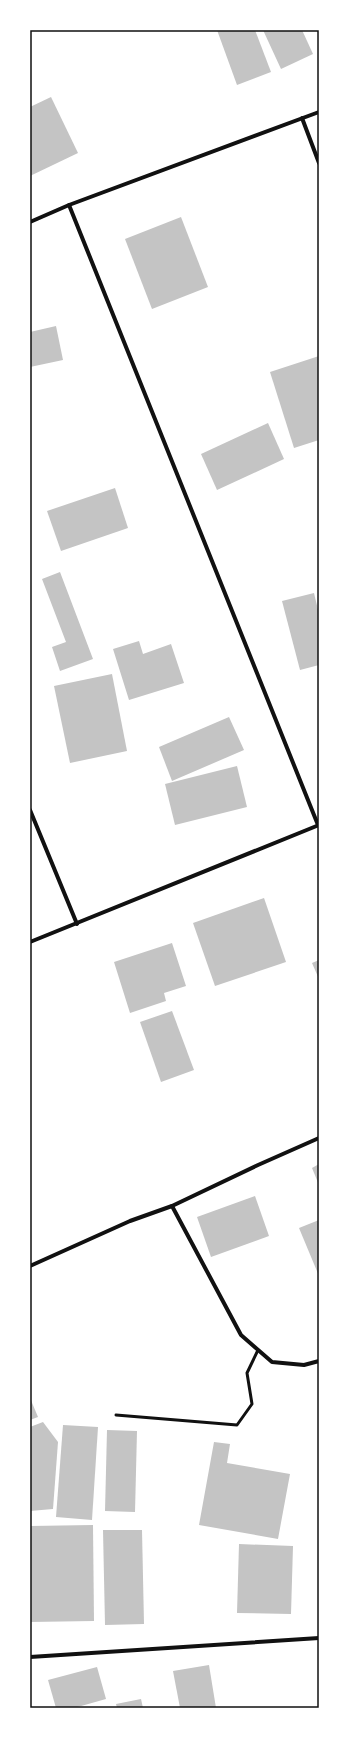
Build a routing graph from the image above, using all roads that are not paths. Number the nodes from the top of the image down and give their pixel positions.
1 (319, 112) edge
2 (302, 118) junction
3 (319, 163) edge
4 (69, 205) junction
5 (30, 222) edge
6 (30, 810) edge
7 (319, 825) edge
8 (77, 924) junction
9 (30, 942) edge
10 (319, 1138) edge
11 (172, 1206) junction
12 (30, 1266) edge
13 (258, 1350) junction
14 (319, 1361) edge
15 (116, 1415) dead end
16 (319, 1638) edge
17 (30, 1656) edge

1 - 2 street
2 - 3 street
2 - 4 street
4 - 5 street
4 - 7 street
6 - 8 street
7 - 8 street
8 - 9 street
10 - 11 street
11 - 12 street
11 - 13 street
13 - 14 street
13 - 15 lane
16 - 17 street

